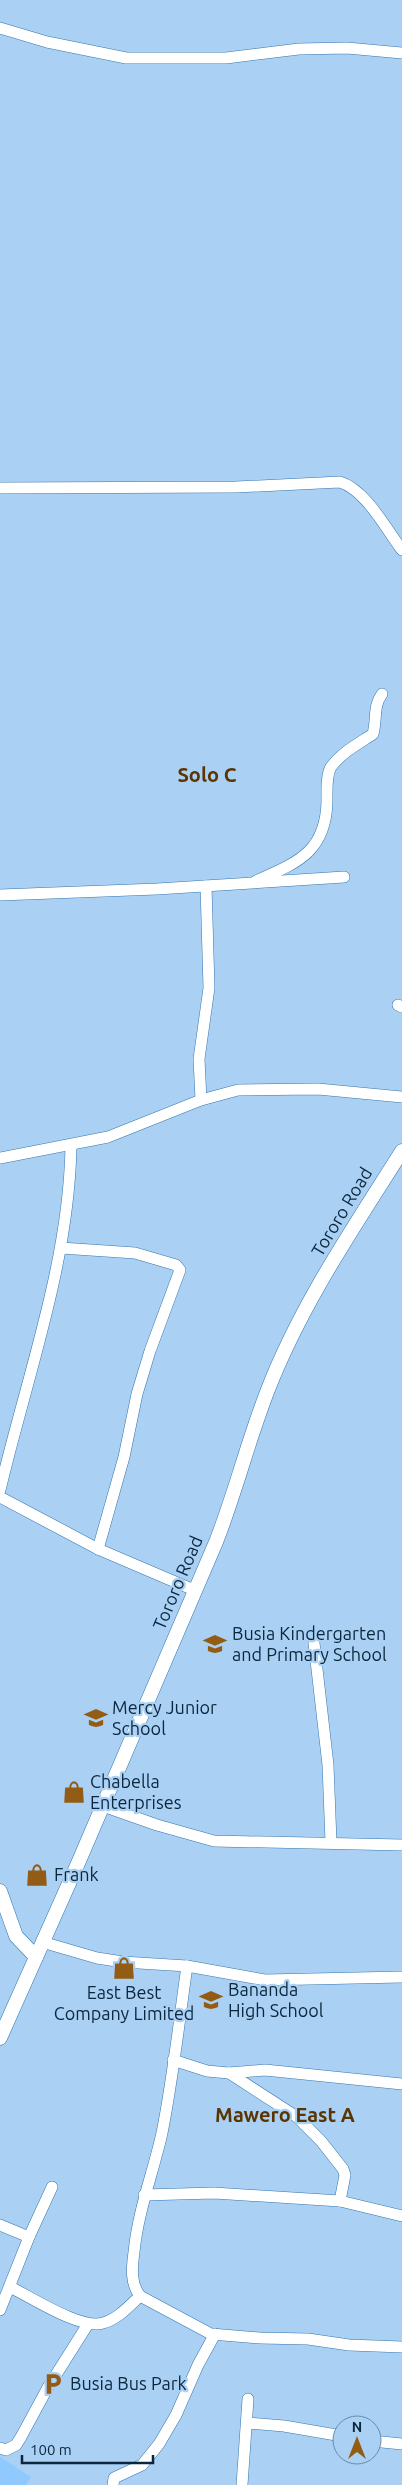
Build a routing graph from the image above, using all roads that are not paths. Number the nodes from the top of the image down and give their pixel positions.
1 (0, 28) edge
2 (402, 53) edge
3 (0, 488) edge
4 (402, 550) edge
5 (382, 694) dead end
6 (344, 877) dead end
7 (250, 884) junction
8 (206, 886) junction
9 (0, 895) edge
10 (402, 1097) edge
11 (201, 1100) junction
12 (71, 1146) junction
13 (402, 1151) edge
14 (0, 1158) edge
15 (61, 1248) junction
16 (0, 1490) edge
17 (0, 1497) edge
18 (98, 1549) junction
19 (194, 1590) junction
20 (314, 1643) dead end
21 (103, 1806) junction
22 (331, 1842) junction
23 (402, 1845) edge
24 (0, 1891) edge
25 (42, 1942) junction
26 (36, 1956) junction
27 (186, 1966) junction
28 (402, 1977) edge
29 (0, 2038) edge
30 (173, 2060) junction
31 (229, 2073) junction
32 (402, 2084) edge
33 (52, 2187) dead end
34 (144, 2195) junction
35 (340, 2201) junction
36 (402, 2216) edge
37 (0, 2225) edge
38 (29, 2237) junction
39 (10, 2287) junction
40 (140, 2296) junction
41 (0, 2310) edge
42 (88, 2324) junction
43 (215, 2334) junction
44 (402, 2346) edge
45 (248, 2400) dead end
46 (247, 2423) junction
47 (332, 2434) edge
48 (382, 2442) edge
49 (402, 2444) edge
50 (0, 2448) edge
51 (113, 2485) edge
52 (242, 2485) edge

1 - 2 street
3 - 4 street
5 - 7 street
6 - 7 street
7 - 8 street
8 - 9 street
8 - 11 street
10 - 11 street
11 - 12 street
12 - 14 street
12 - 15 street
13 - 19 main road, Tororo Road
15 - 16 street
15 - 18 street
17 - 18 street
18 - 19 street
19 - 21 main road, Tororo Road
20 - 22 street
21 - 22 street
21 - 25 main road, Tororo Road
22 - 23 street
24 - 26 main road
25 - 26 main road, Tororo Road
25 - 27 street
26 - 29 main road, Tororo Road
27 - 28 street
27 - 30 street
30 - 31 street
30 - 34 street
31 - 32 street
31 - 35 street
33 - 38 street
34 - 35 street
34 - 40 street
35 - 36 street
37 - 38 street
38 - 39 street
39 - 41 street
39 - 42 street
40 - 42 street
40 - 43 street
42 - 50 street
43 - 44 street
43 - 51 street
45 - 46 street
46 - 47 street
46 - 52 street
48 - 49 street

